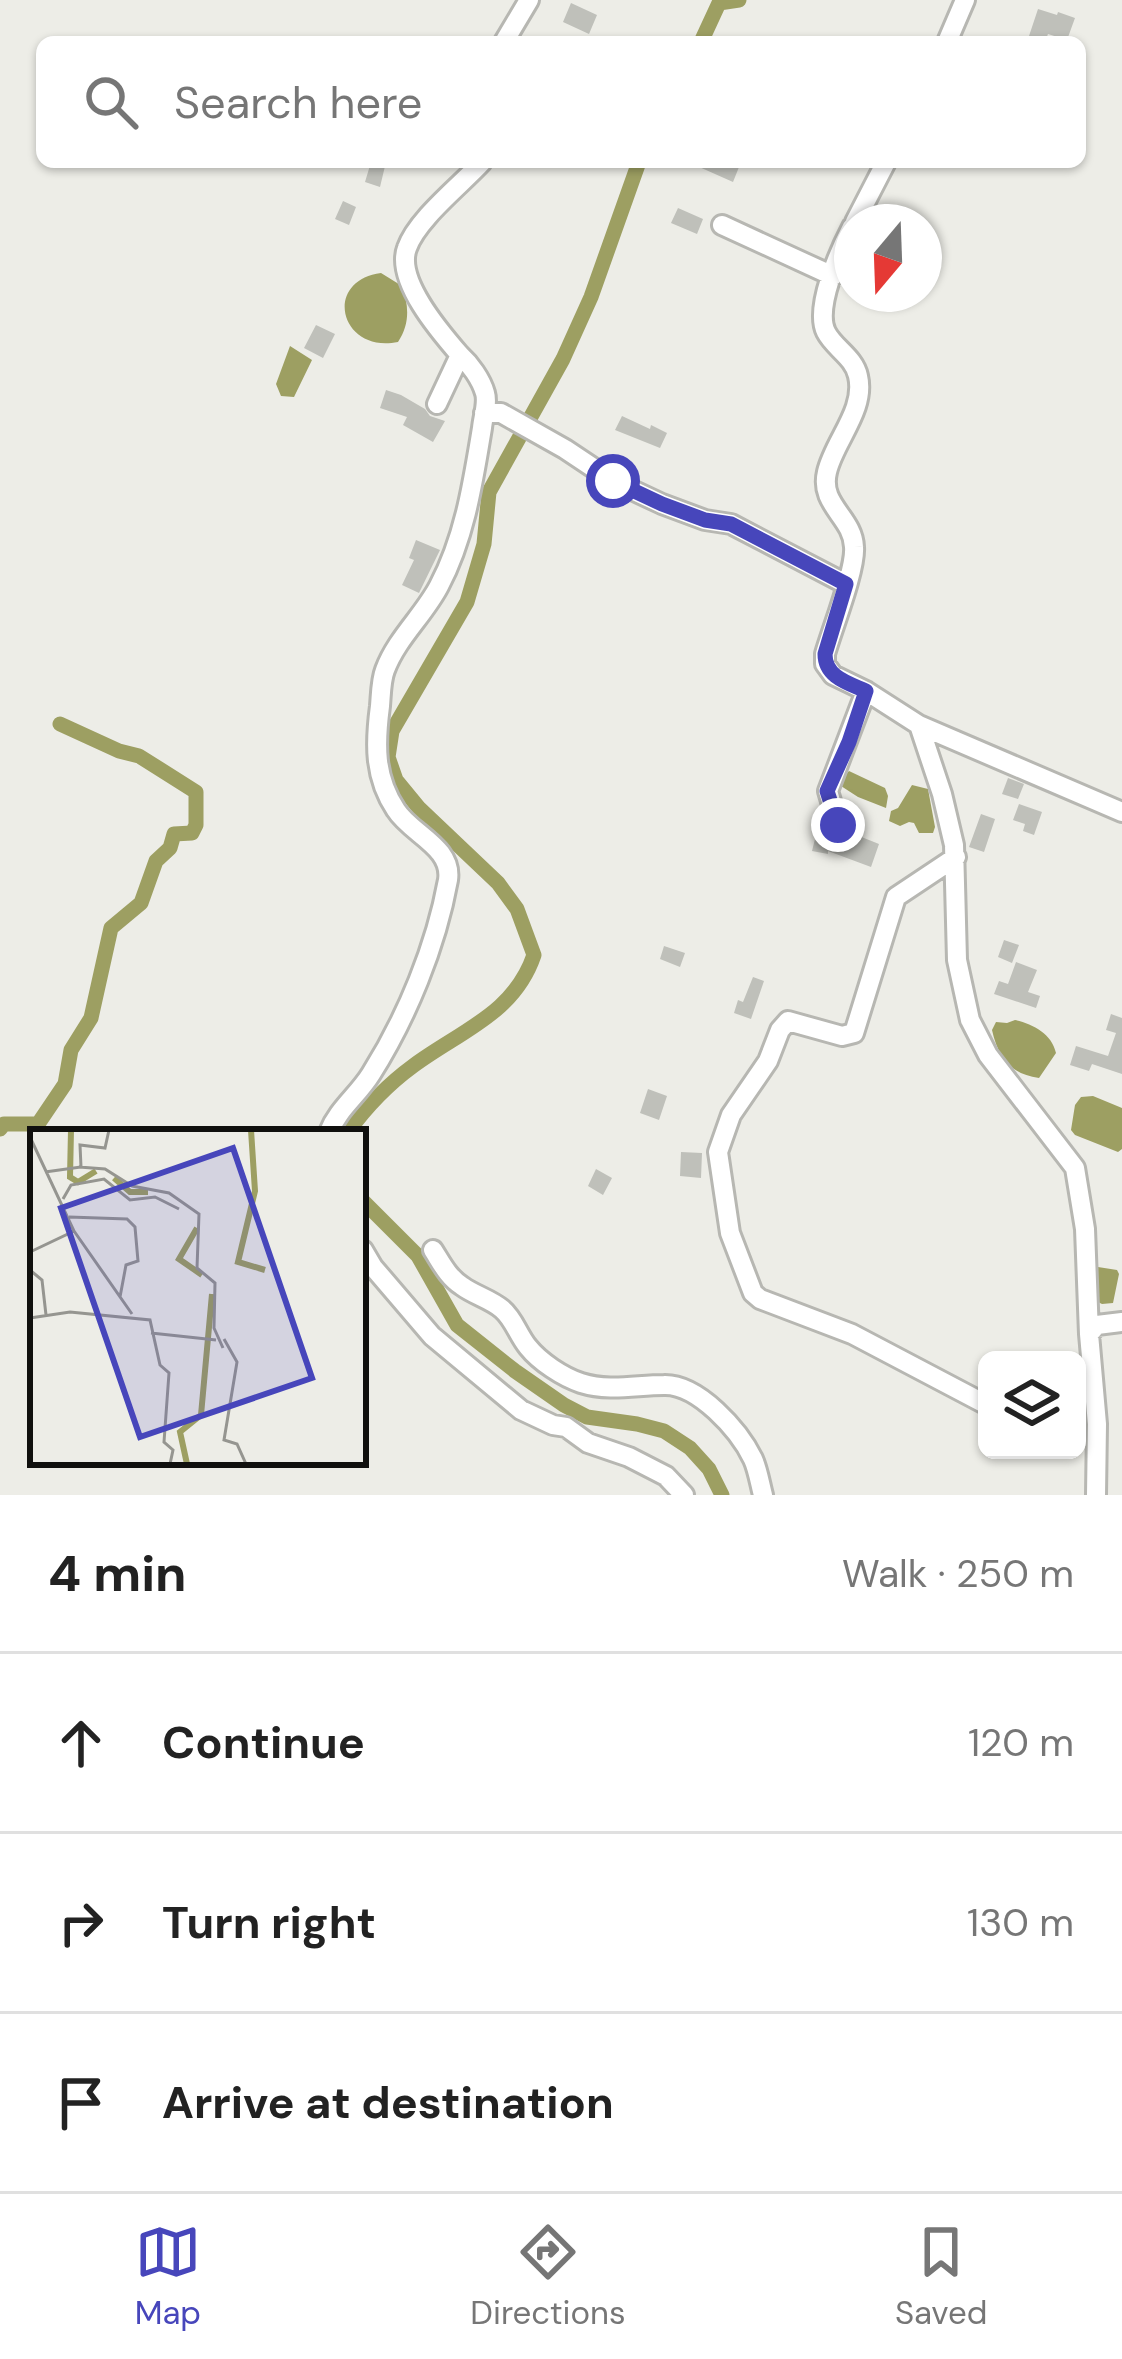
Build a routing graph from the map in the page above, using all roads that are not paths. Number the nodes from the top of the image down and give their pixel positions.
1 (530, 0) edge
2 (965, 0) edge
3 (508, 36) edge
4 (950, 36) edge
5 (476, 168) edge
6 (883, 168) edge
7 (864, 204) edge
8 (722, 225) dead end
9 (834, 271) edge
10 (832, 276) junction
11 (460, 355) junction
12 (437, 404) dead end
13 (484, 413) junction
14 (846, 584) junction
15 (866, 691) junction
16 (919, 725) junction
17 (1122, 812) edge
18 (838, 825) dead end
19 (956, 857) junction
20 (330, 1129) edge
21 (433, 1250) dead end
22 (366, 1255) edge
23 (1122, 1322) edge
24 (1088, 1334) junction
25 (978, 1401) edge
26 (1087, 1424) edge
27 (684, 1495) edge
28 (763, 1495) edge
29 (1096, 1495) edge

1 - 3 street
2 - 4 street
5 - 11 street
6 - 7 street
8 - 10 street
9 - 10 street
10 - 14 street
11 - 12 street
11 - 13 street
13 - 14 street
13 - 20 street
14 - 15 street
15 - 16 street
15 - 18 street
16 - 17 street
16 - 19 street
19 - 24 street
19 - 25 street
21 - 28 street
22 - 27 street
23 - 24 street
24 - 26 street
26 - 29 street

